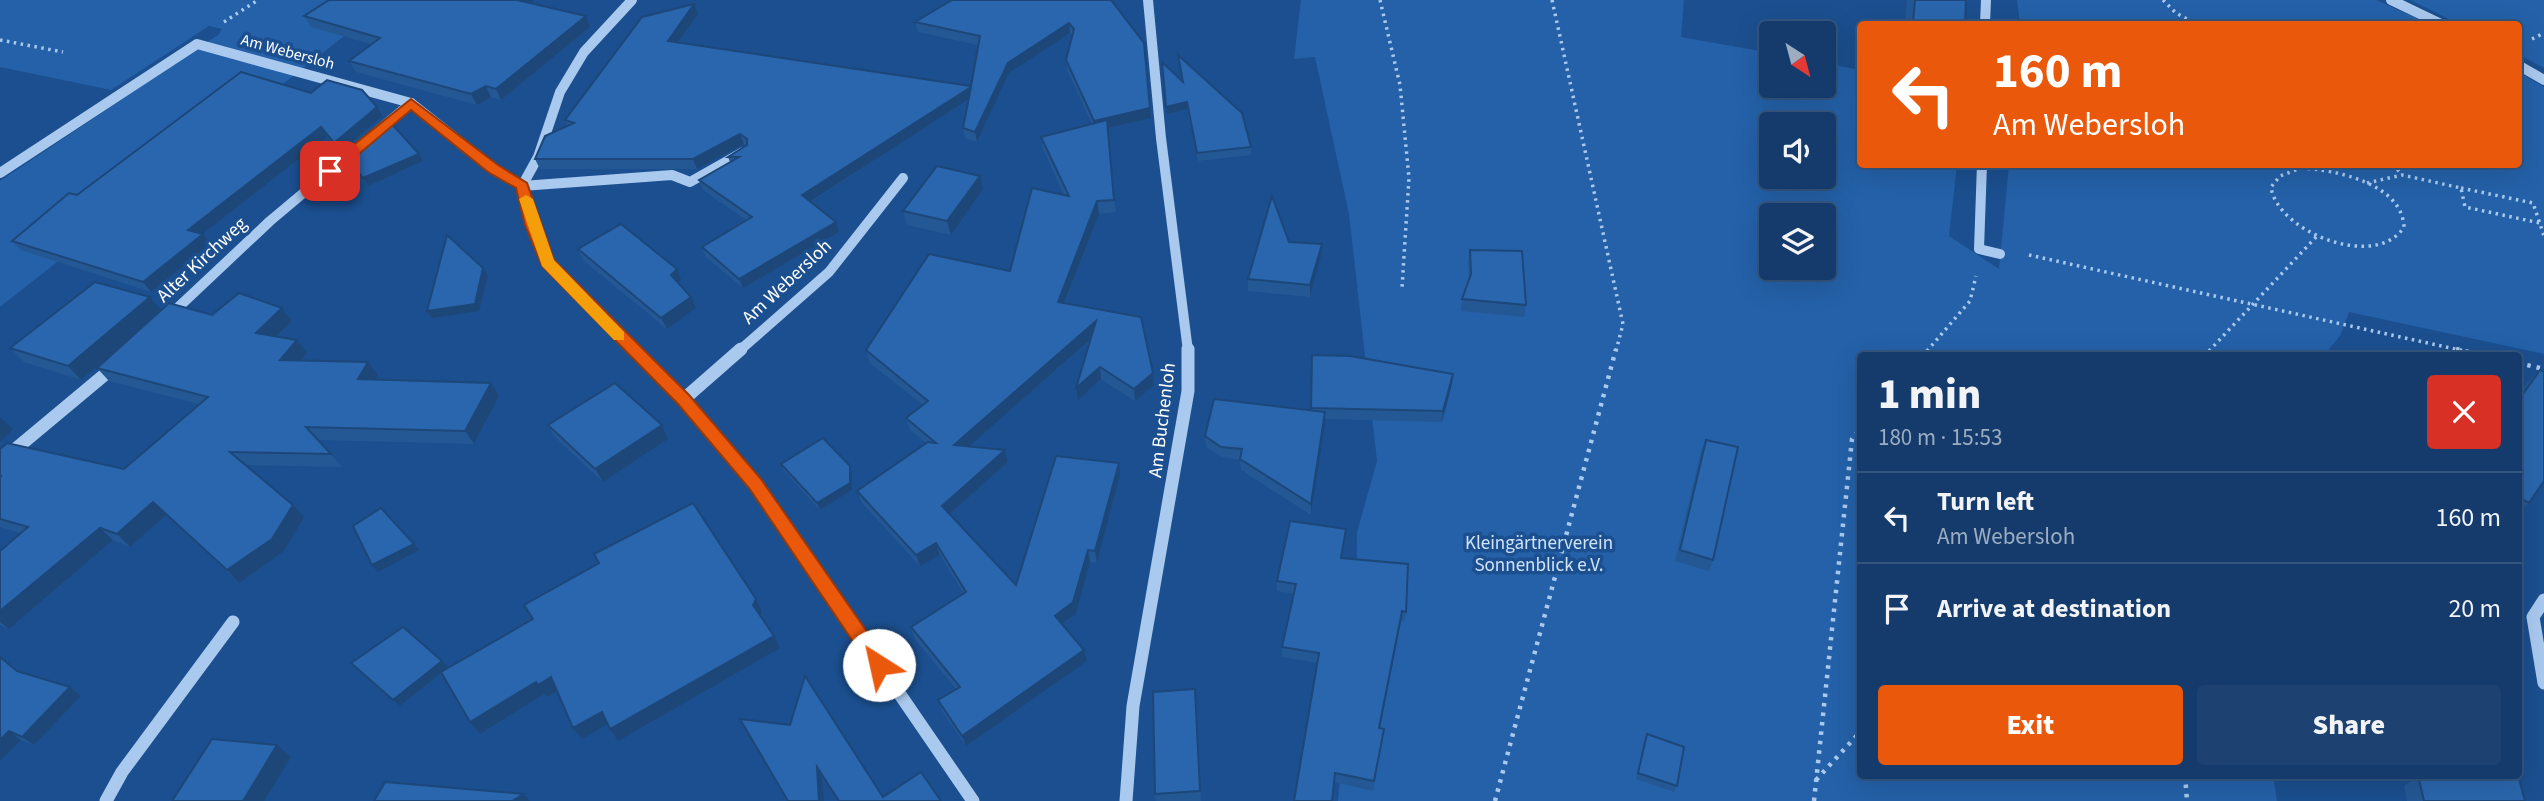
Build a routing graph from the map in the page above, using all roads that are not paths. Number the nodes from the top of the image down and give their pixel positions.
1 (632, 0) edge
2 (1148, 0) edge
3 (1986, 0) edge
4 (2391, 0) edge
5 (1986, 21) edge
6 (2435, 21) edge
7 (2522, 67) edge
8 (2544, 80) edge
9 (411, 103) junction
10 (743, 152) edge
11 (1982, 168) edge
12 (0, 173) edge
13 (903, 178) dead end
14 (522, 186) junction
15 (2000, 254) road end
16 (155, 329) edge
17 (126, 356) edge
18 (684, 400) junction
19 (0, 462) edge
20 (2544, 600) edge
21 (233, 622) dead end
22 (2544, 683) edge
23 (106, 801) edge
24 (973, 801) edge
25 (1126, 801) edge

1 - 14 street
2 - 25 street, Am Buchenloh
3 - 5 street
4 - 6 street
7 - 8 street
9 - 12 street, Am Webersloh
9 - 14 street, Am Webersloh
9 - 16 street, Alter Kirchweg
10 - 14 street
11 - 15 street
13 - 18 street, Am Webersloh
14 - 18 street
17 - 19 street
18 - 24 street
20 - 22 street
21 - 23 street

